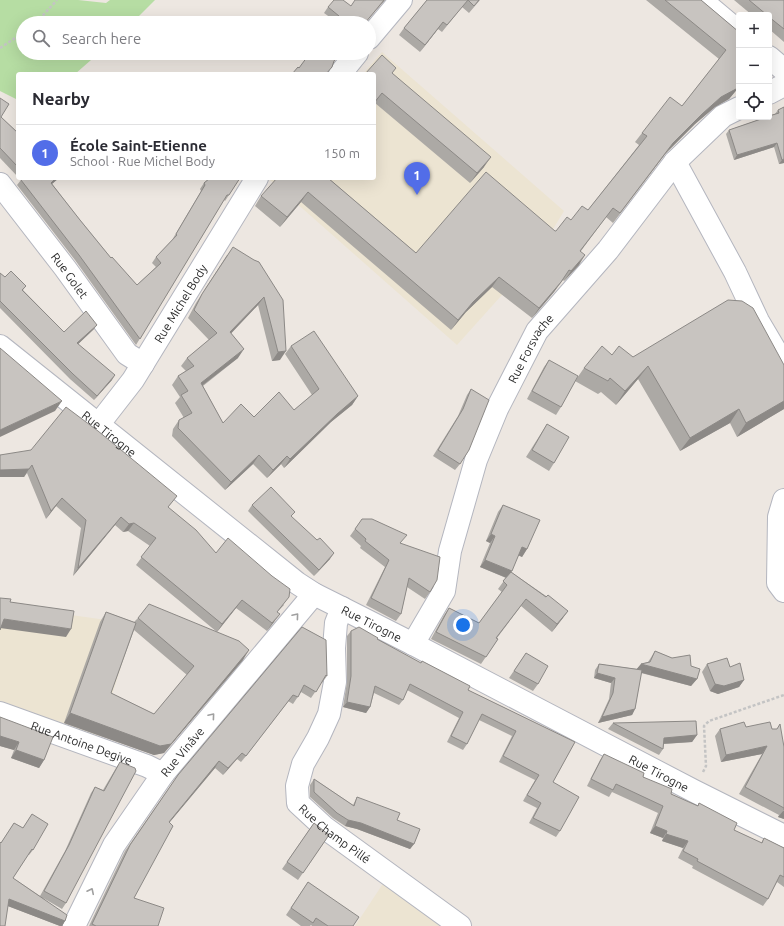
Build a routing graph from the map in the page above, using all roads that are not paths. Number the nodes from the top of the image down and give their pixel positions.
1 (401, 0) edge
2 (700, 0) edge
3 (376, 30) edge
4 (736, 30) edge
5 (351, 60) edge
6 (772, 60) edge
7 (784, 70) edge
8 (342, 72) edge
9 (784, 85) edge
10 (772, 91) edge
11 (736, 110) edge
12 (675, 162) junction
13 (256, 180) edge
14 (0, 184) edge
15 (0, 346) edge
16 (143, 364) junction
17 (784, 365) edge
18 (98, 425) junction
19 (784, 500) edge
20 (784, 591) edge
21 (314, 594) junction
22 (342, 608) junction
23 (413, 644) junction
24 (0, 713) edge
25 (163, 774) junction
26 (784, 836) edge
27 (74, 926) edge
28 (460, 926) edge

1 - 3 street
2 - 4 street
5 - 8 street
6 - 7 street
9 - 10 street
11 - 12 street, Rue Forsvache
12 - 17 street
12 - 23 street, Rue Forsvache
13 - 16 street, Rue Michel Body
14 - 16 street, Rue Golet
15 - 18 street, Rue Tirogne
16 - 18 street, Rue Michel Body
18 - 21 street, Rue Tirogne
19 - 20 street
21 - 22 street, Rue Tirogne
25 -> 21 street, Rue Vinâve
22 - 23 street, Rue Tirogne
22 - 28 street, Rue Champ Pillé
23 - 26 street, Rue Tirogne
24 - 25 street, Rue Antoine Degive
27 -> 25 street, Rue Vinâve

